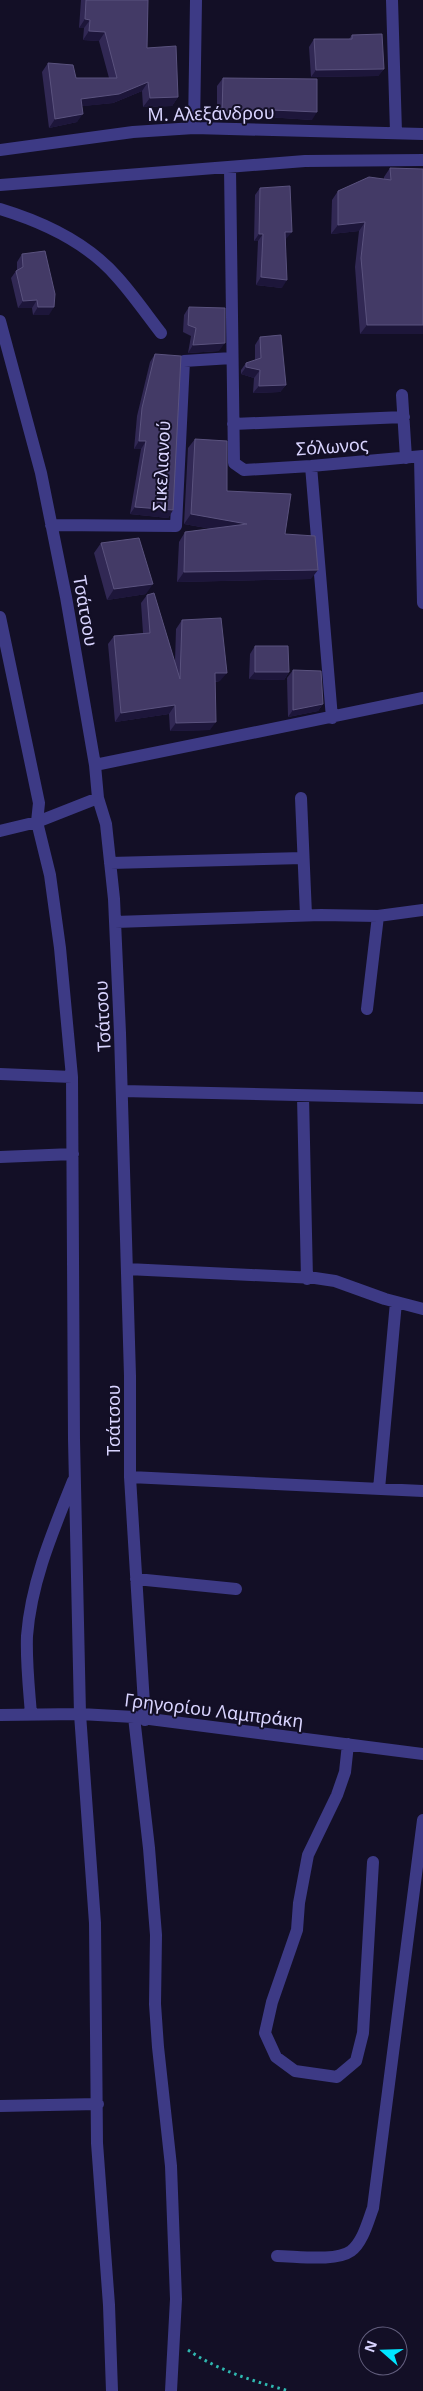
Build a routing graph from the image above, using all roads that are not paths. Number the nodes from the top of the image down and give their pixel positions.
1 (196, 0) edge
2 (392, 0) edge
3 (194, 128) junction
4 (396, 132) junction
5 (423, 134) edge
6 (0, 150) edge
7 (423, 160) edge
8 (230, 168) junction
9 (0, 185) edge
10 (0, 209) edge
11 (0, 322) edge
12 (161, 333) dead end
13 (232, 358) junction
14 (402, 395) dead end
15 (404, 417) junction
16 (232, 424) junction
17 (421, 456) edge
18 (406, 458) junction
19 (311, 466) junction
20 (51, 524) junction
21 (423, 603) edge
22 (0, 617) edge
23 (3, 647) edge
24 (423, 698) edge
25 (332, 718) junction
26 (95, 766) junction
27 (98, 798) junction
28 (300, 798) dead end
29 (37, 822) junction
30 (0, 831) edge
31 (304, 858) junction
32 (110, 863) junction
33 (423, 910) edge
34 (306, 915) junction
35 (378, 916) junction
36 (115, 922) junction
37 (367, 1009) dead end
38 (0, 1074) edge
39 (72, 1077) junction
40 (122, 1090) junction
41 (304, 1096) junction
42 (423, 1098) edge
43 (72, 1154) junction
44 (0, 1157) edge
45 (127, 1269) junction
46 (307, 1279) junction
47 (396, 1302) junction
48 (423, 1309) edge
49 (76, 1476) junction
50 (130, 1477) junction
51 (379, 1489) junction
52 (423, 1491) edge
53 (136, 1580) junction
54 (236, 1589) dead end
55 (31, 1714) junction
56 (80, 1714) junction
57 (0, 1715) edge
58 (140, 1718) junction
59 (348, 1744) junction
60 (423, 1754) edge
61 (423, 1820) edge
62 (374, 1862) dead end
63 (98, 2104) junction
64 (0, 2106) edge
65 (277, 2256) dead end
66 (112, 2391) edge
67 (171, 2391) edge

1 - 3 street
2 - 4 street
3 - 4 street, Μ. Αλεξάνδρου
3 - 6 street, Μ. Αλεξάνδρου
4 - 5 street, Μ. Αλεξάνδρου
7 - 8 street
8 - 9 street
8 - 13 street
10 - 12 street
11 - 20 street, Τσάτσου
13 - 16 street
13 - 20 street, Σικελιανού
14 - 15 street
15 - 16 street
15 - 18 street
16 - 19 street, Σόλωνος
17 - 18 street, Σόλωνος
17 - 21 street
18 - 19 street, Σόλωνος
19 - 25 street
20 - 26 street, Τσάτσου
22 - 23 street
23 - 29 street
24 - 25 street
25 - 26 street
26 - 27 street, Τσάτσου
27 - 29 street
27 - 32 street, Τσάτσου
28 - 31 street
29 - 30 street
29 - 39 street
31 - 32 street
31 - 34 street
32 - 36 street, Τσάτσου
33 - 35 street
34 - 35 street
34 - 36 street
35 - 37 street
36 - 40 street, Τσάτσου
38 - 39 street
39 - 43 street
40 - 41 street
40 - 45 street, Τσάτσου
41 - 42 street
41 - 46 street
43 - 44 street
43 - 49 street
45 - 46 street
45 - 50 street, Τσάτσου
46 - 47 street
47 - 48 street
47 - 51 street
49 - 55 street
49 - 56 street
50 - 51 street
50 - 53 street, Τσάτσου
51 - 52 street
53 - 54 street
53 - 58 street, Τσάτσου
55 - 56 street, Γρηγορίου Λαμπράκη
55 - 57 street, Γρηγορίου Λαμπράκη
56 - 58 street, Γρηγορίου Λαμπράκη
56 - 63 street
58 - 59 street, Γρηγορίου Λαμπράκη
58 - 67 street, Τσάτσου
59 - 60 street, Γρηγορίου Λαμπράκη
59 - 62 street
61 - 65 street
63 - 64 street
63 - 66 street

